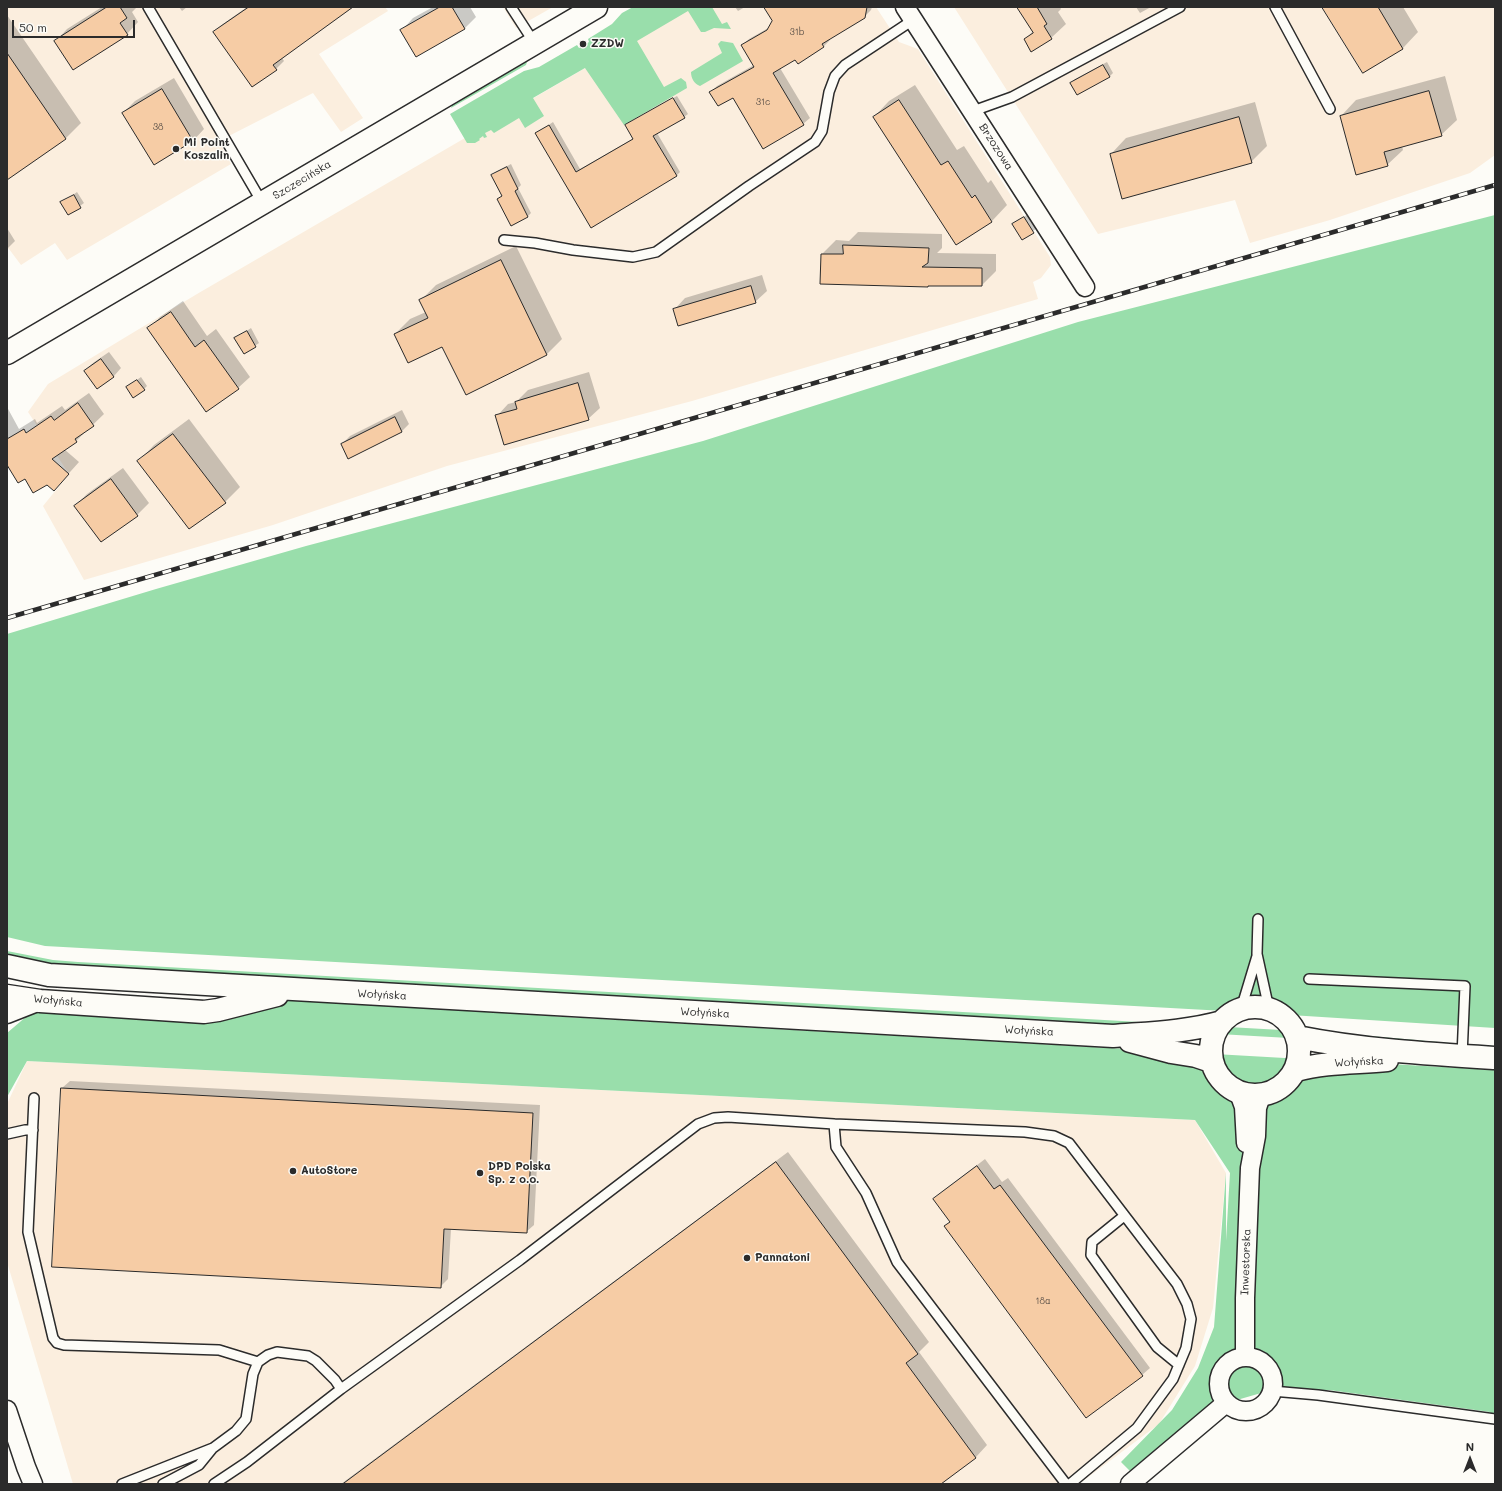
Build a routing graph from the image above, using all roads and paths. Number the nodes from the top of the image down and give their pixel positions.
1 (148, 7) edge
2 (511, 7) edge
3 (596, 7) edge
4 (1180, 7) edge
5 (1275, 7) edge
6 (909, 14) edge
7 (535, 44) junction
8 (1330, 109) dead end
9 (973, 111) junction
10 (263, 204) junction
11 (504, 240) dead end
12 (1085, 287) dead end
13 (7, 353) edge
14 (1258, 919) dead end
15 (1257, 954) junction
16 (7, 966) edge
17 (1309, 979) dead end
18 (298, 990) junction
19 (7, 996) edge
20 (40, 1001) junction
21 (1241, 1009) junction
22 (1268, 1009) junction
23 (7, 1014) edge
24 (1222, 1022) junction
25 (1113, 1036) junction
26 (1297, 1037) junction
27 (1422, 1054) junction
28 (1462, 1056) junction
29 (1495, 1058) edge
30 (1211, 1061) junction
31 (1296, 1070) junction
32 (1240, 1093) junction
33 (1262, 1096) junction
34 (34, 1098) dead end
35 (834, 1124) junction
36 (33, 1130) junction
37 (7, 1134) edge
38 (1250, 1168) junction
39 (1124, 1216) junction
40 (1245, 1356) junction
41 (258, 1362) junction
42 (1179, 1364) junction
43 (341, 1389) junction
44 (1272, 1391) junction
45 (1226, 1403) junction
46 (7, 1410) edge
47 (1495, 1419) edge
48 (212, 1448) junction
49 (34, 1484) edge
50 (122, 1484) edge
51 (163, 1484) edge
52 (214, 1484) edge
53 (1066, 1484) edge
54 (1070, 1484) edge
55 (1130, 1484) edge

1 - 10 lane
2 - 7 lane
3 - 7 main road, Szczecińska
4 - 9 lane
5 - 8 lane
6 - 9 street, Brzozowa
6 - 11 lane
7 - 10 main road, Szczecińska
9 - 12 street, Brzozowa
10 - 13 main road, Szczecińska
14 - 15 lane
15 - 21 lane
15 - 22 lane
16 - 18 main road, Wołyńska
17 - 28 lane
18 - 20 main road, Wołyńska
18 - 25 main road, Wołyńska
19 - 20 main road, Wołyńska
20 - 23 street
21 - 22 main road
21 - 24 main road
22 - 26 main road
24 - 25 main road, Wołyńska
24 - 30 main road
25 - 30 main road, Wołyńska
26 - 27 main road, Wołyńska
26 - 31 main road
27 - 28 main road, Wołyńska
27 - 31 main road, Wołyńska
28 - 29 main road, Wołyńska
30 - 32 main road
31 - 33 main road
32 - 33 main road
32 - 38 street, Inwestorska
33 - 38 street, Inwestorska
34 - 36 lane
35 - 39 lane
35 - 43 lane
35 - 53 lane
36 - 37 lane
36 - 41 lane
38 - 40 street, Inwestorska
39 - 42 lane
39 - 42 lane
40 - 44 street
40 - 45 street
41 - 43 lane
41 - 48 lane
42 - 54 lane
43 - 52 lane
44 - 45 street
44 - 47 lane
45 - 55 street
46 - 49 street
48 - 50 lane
48 - 51 lane

